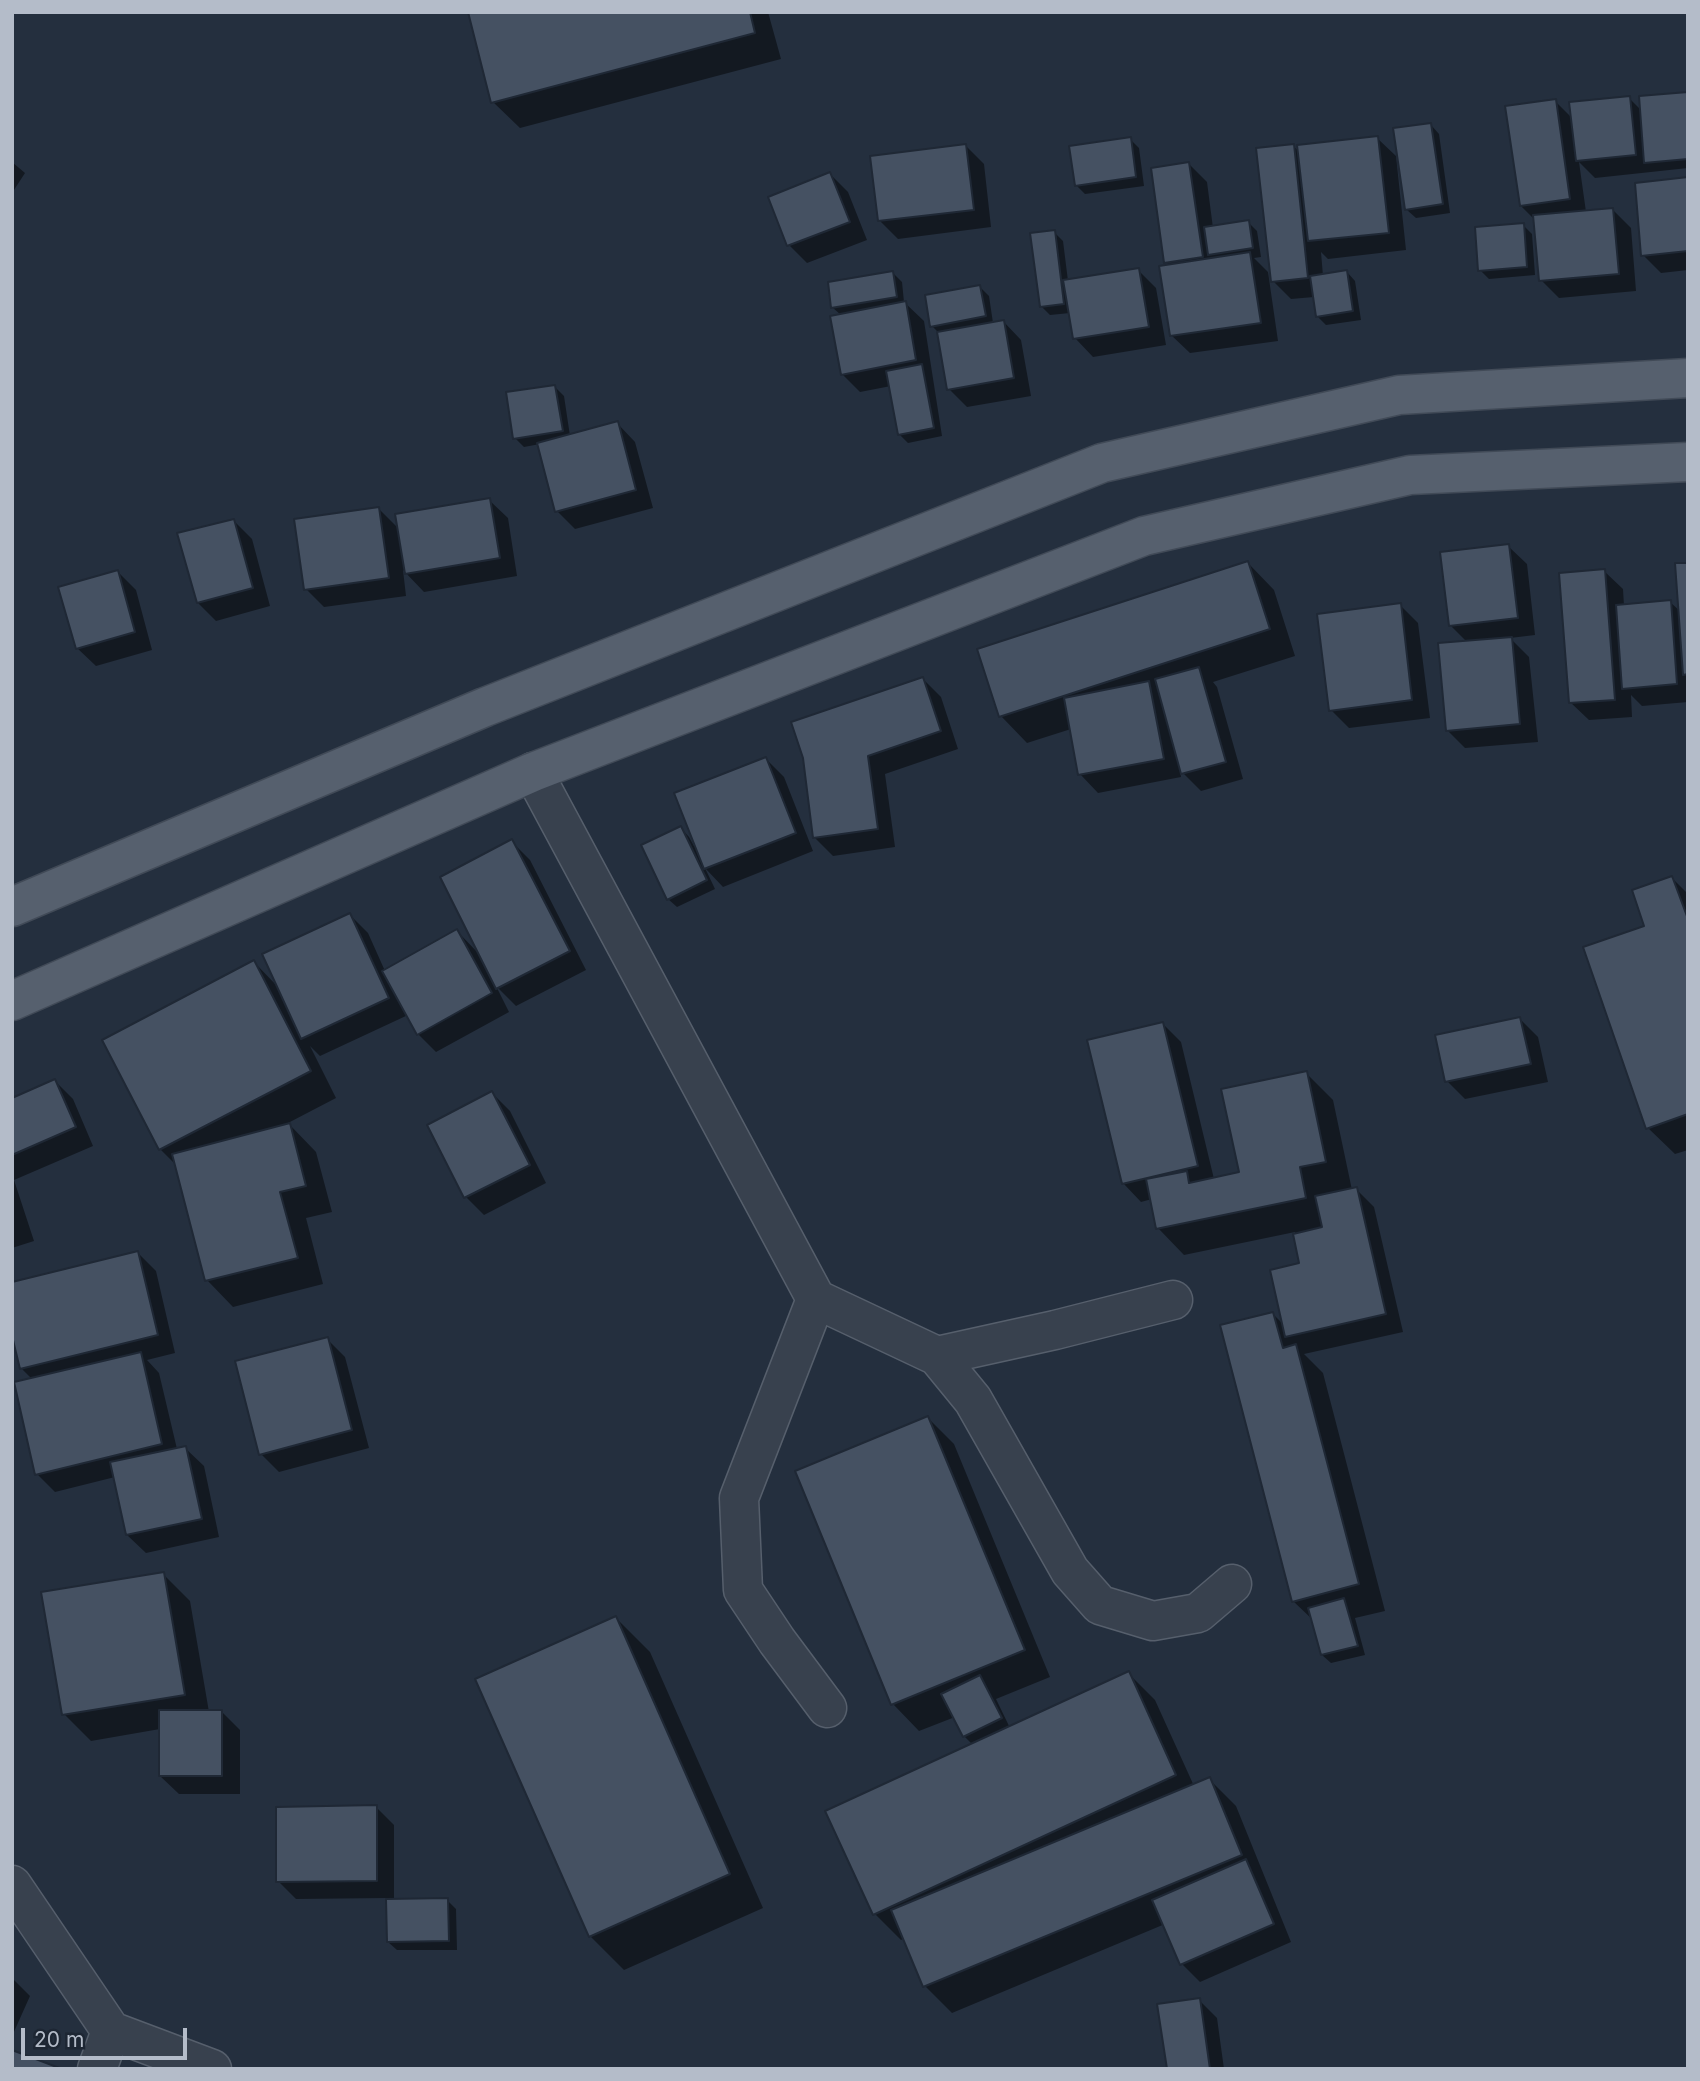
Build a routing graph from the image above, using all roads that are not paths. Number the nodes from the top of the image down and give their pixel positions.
1 (1688, 378) edge
2 (1688, 462) edge
3 (533, 772) junction
4 (12, 907) edge
5 (12, 1001) edge
6 (816, 1299) junction
7 (1174, 1300) dead end
8 (937, 1356) junction
9 (1232, 1584) dead end
10 (827, 1708) dead end
11 (12, 1885) edge
12 (111, 2031) junction
13 (97, 2069) edge
14 (212, 2069) edge

1 - 4 main road
2 - 3 main road
3 - 5 main road
3 - 6 street
6 - 8 street
6 - 10 street
7 - 8 street
8 - 9 street
11 - 12 street
12 - 13 street
12 - 14 street

